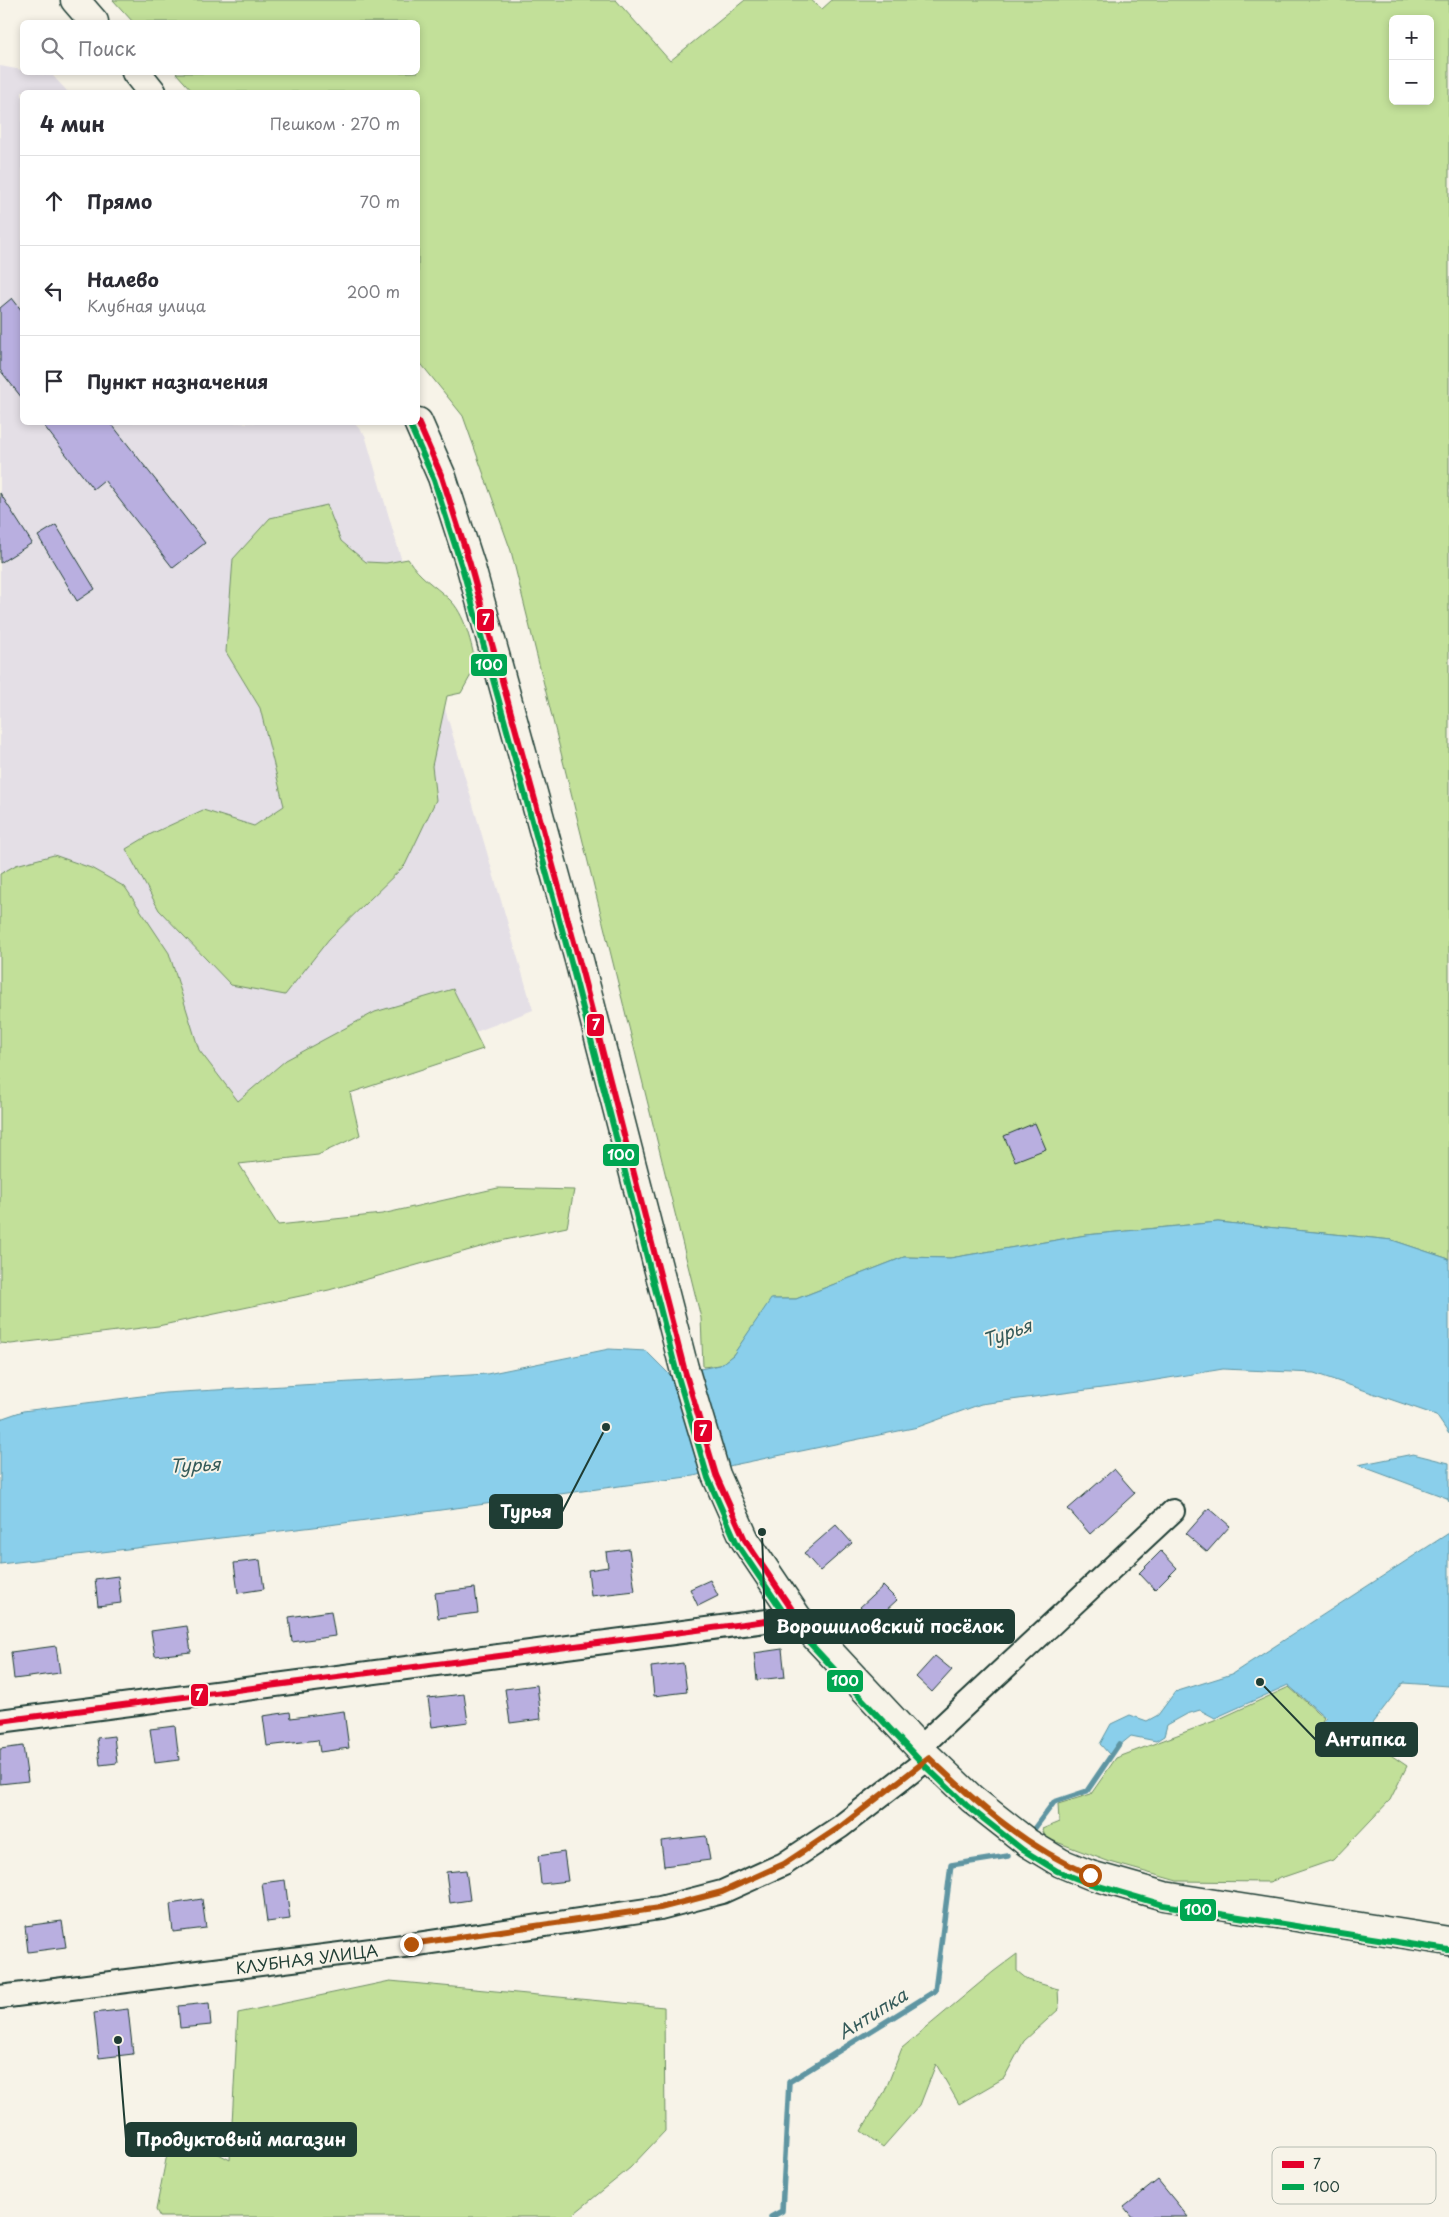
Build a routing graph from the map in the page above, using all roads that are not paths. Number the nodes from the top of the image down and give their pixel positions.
1 (75, 0) edge
2 (81, 0) edge
3 (92, 20) edge
4 (93, 20) edge
5 (138, 75) edge
6 (150, 90) edge
7 (419, 425) edge
8 (1173, 1511) dead end
9 (797, 1618) junction
10 (0, 1721) edge
11 (924, 1753) junction
12 (1449, 1941) edge
13 (0, 1997) edge

1 - 3 main road
2 - 4 main road
5 - 6 main road
7 - 9 main road
8 - 11 street, КЛУБНАЯ УЛИЦА
9 - 10 street
9 - 11 main road
11 - 12 main road
11 - 13 street, КЛУБНАЯ УЛИЦА

